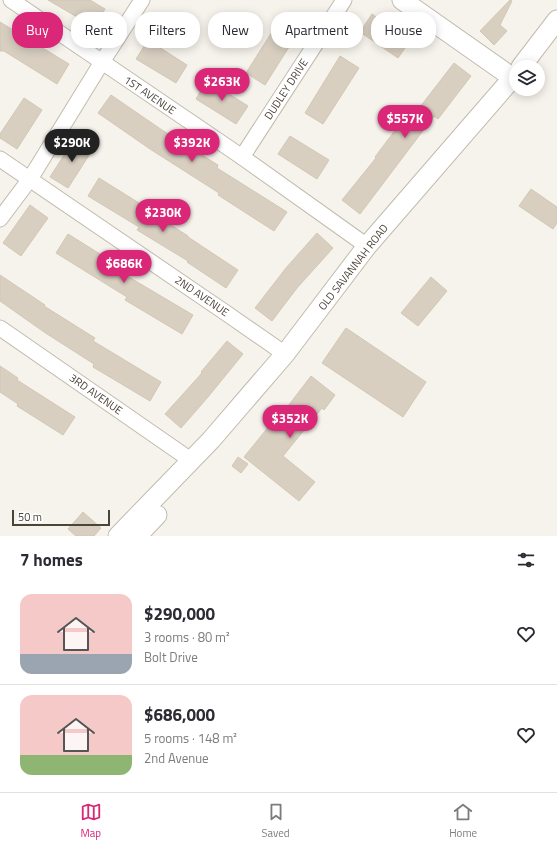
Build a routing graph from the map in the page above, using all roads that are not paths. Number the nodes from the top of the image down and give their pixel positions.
1 (11, 0) edge
2 (142, 0) edge
3 (344, 0) edge
4 (402, 0) edge
5 (557, 20) edge
6 (527, 60) edge
7 (102, 62) junction
8 (509, 68) edge
9 (509, 82) edge
10 (242, 157) junction
11 (0, 159) edge
12 (30, 179) junction
13 (0, 219) edge
14 (367, 246) junction
15 (0, 328) edge
16 (285, 354) junction
17 (192, 461) junction
18 (118, 536) edge
19 (137, 536) edge

1 - 7 street, 1ST AVENUE
2 - 7 street
3 - 10 street, DUDLEY DRIVE
4 - 8 street
5 - 6 street, OLD SAVANNAH ROAD
7 - 10 street, 1ST AVENUE
7 - 12 street
9 - 14 street, OLD SAVANNAH ROAD
10 - 14 street, 1ST AVENUE
11 - 12 street, 2ND AVENUE
12 - 13 street
12 - 16 street, 2ND AVENUE
14 - 16 street, OLD SAVANNAH ROAD
15 - 17 street, 3RD AVENUE
16 - 17 street, OLD SAVANNAH ROAD
17 - 18 street, OLD SAVANNAH ROAD
17 - 19 street, OLD SAVANNAH ROAD

